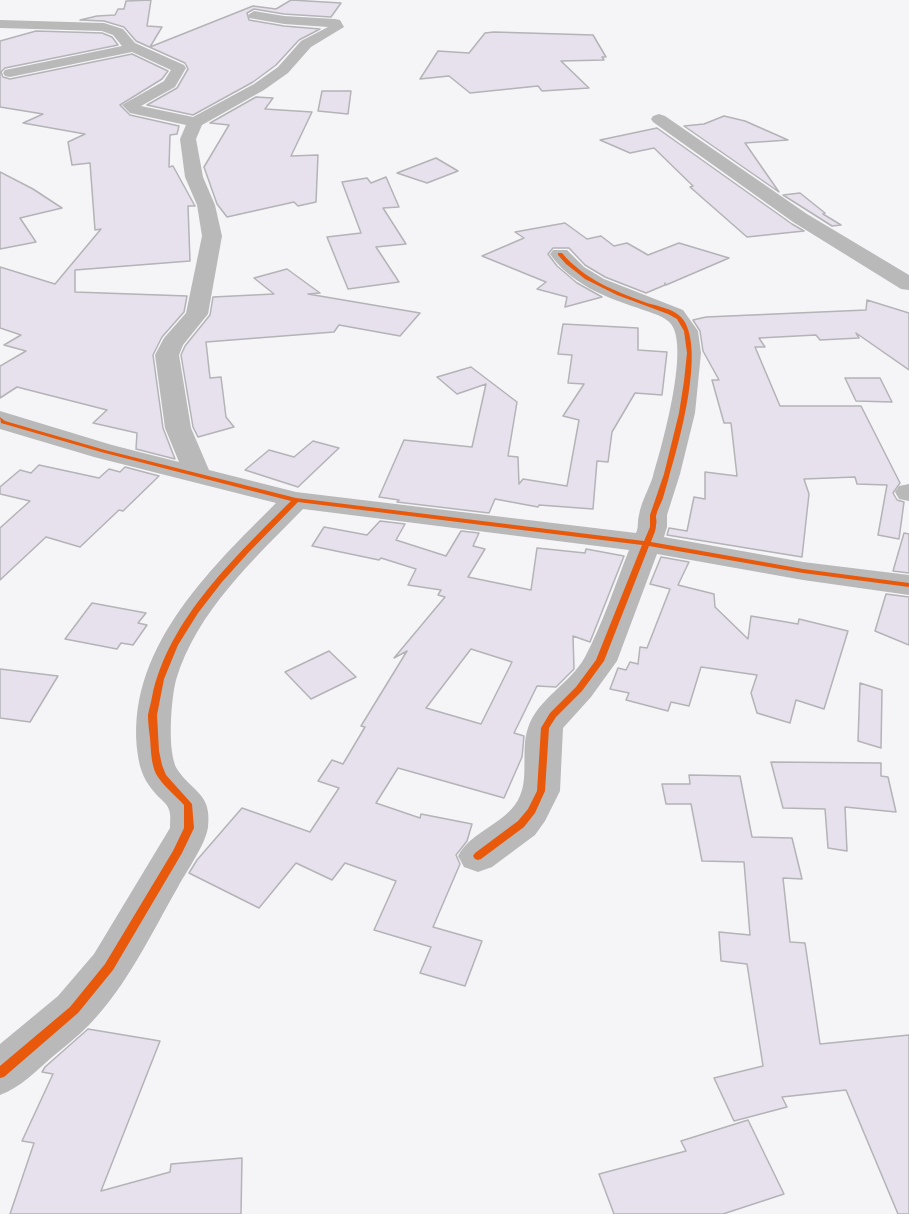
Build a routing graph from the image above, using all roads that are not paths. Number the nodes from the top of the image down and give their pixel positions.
1 (254, 15) dead end
2 (0, 24) edge
3 (132, 48) junction
4 (10, 73) dead end
5 (660, 119) dead end
6 (195, 122) junction
7 (560, 254) dead end
8 (909, 284) edge
9 (1, 422) edge
10 (197, 473) junction
11 (296, 500) junction
12 (645, 543) junction
13 (909, 585) edge
14 (478, 856) dead end
15 (0, 1073) edge

1 - 6 street
2 - 3 street
3 - 4 street
3 - 6 street
5 - 8 street
6 - 10 street
7 - 12 street
9 - 10 street
10 - 11 street
11 - 12 street
11 - 15 street
12 - 13 street
12 - 14 street

